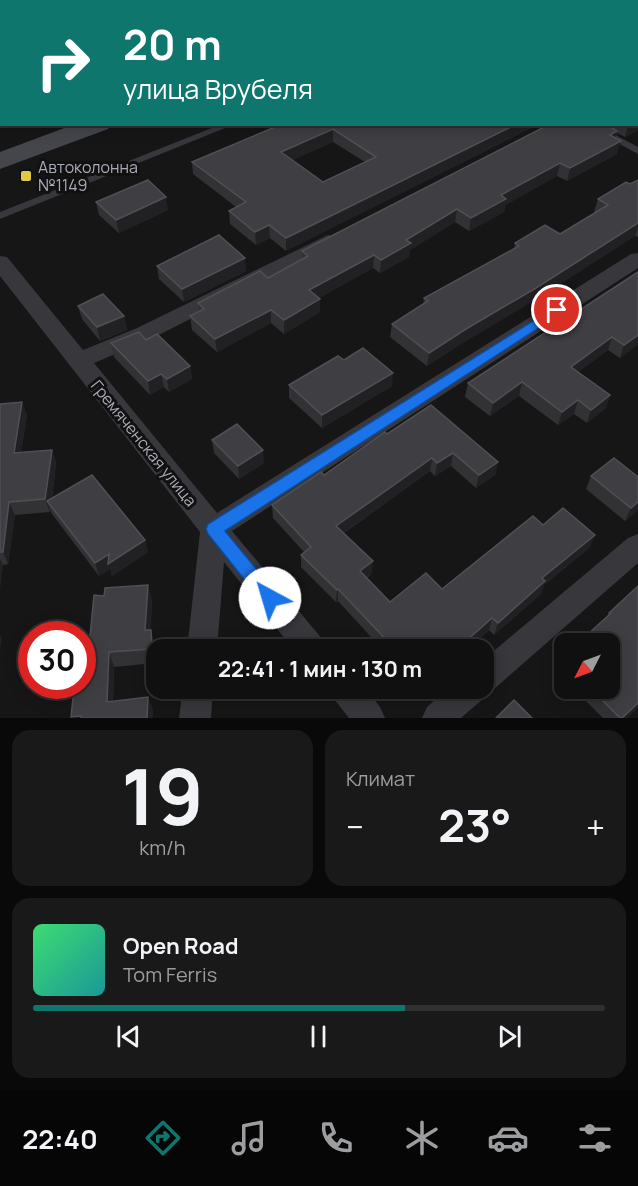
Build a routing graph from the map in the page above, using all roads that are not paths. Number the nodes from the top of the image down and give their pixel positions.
1 (94, 126) edge
2 (226, 126) edge
3 (590, 126) edge
4 (638, 151) edge
5 (0, 161) edge
6 (0, 216) edge
7 (347, 231) edge
8 (638, 259) edge
9 (0, 262) edge
10 (78, 361) junction
11 (214, 529) junction
12 (638, 546) edge
13 (203, 639) edge
14 (304, 639) edge
15 (494, 670) edge
16 (197, 699) edge
17 (354, 699) edge
18 (460, 699) edge
19 (195, 718) edge
20 (369, 718) edge
21 (438, 718) edge

1 - 5 street
2 - 6 lane
3 - 4 lane
7 - 10 street
8 - 11 street
9 - 10 street, Гремяченская улица
10 - 11 street, Гремяченская улица
11 - 13 street
11 - 14 street, Гремяченская улица
12 - 15 street
16 - 19 street
17 - 20 street
18 - 21 street

